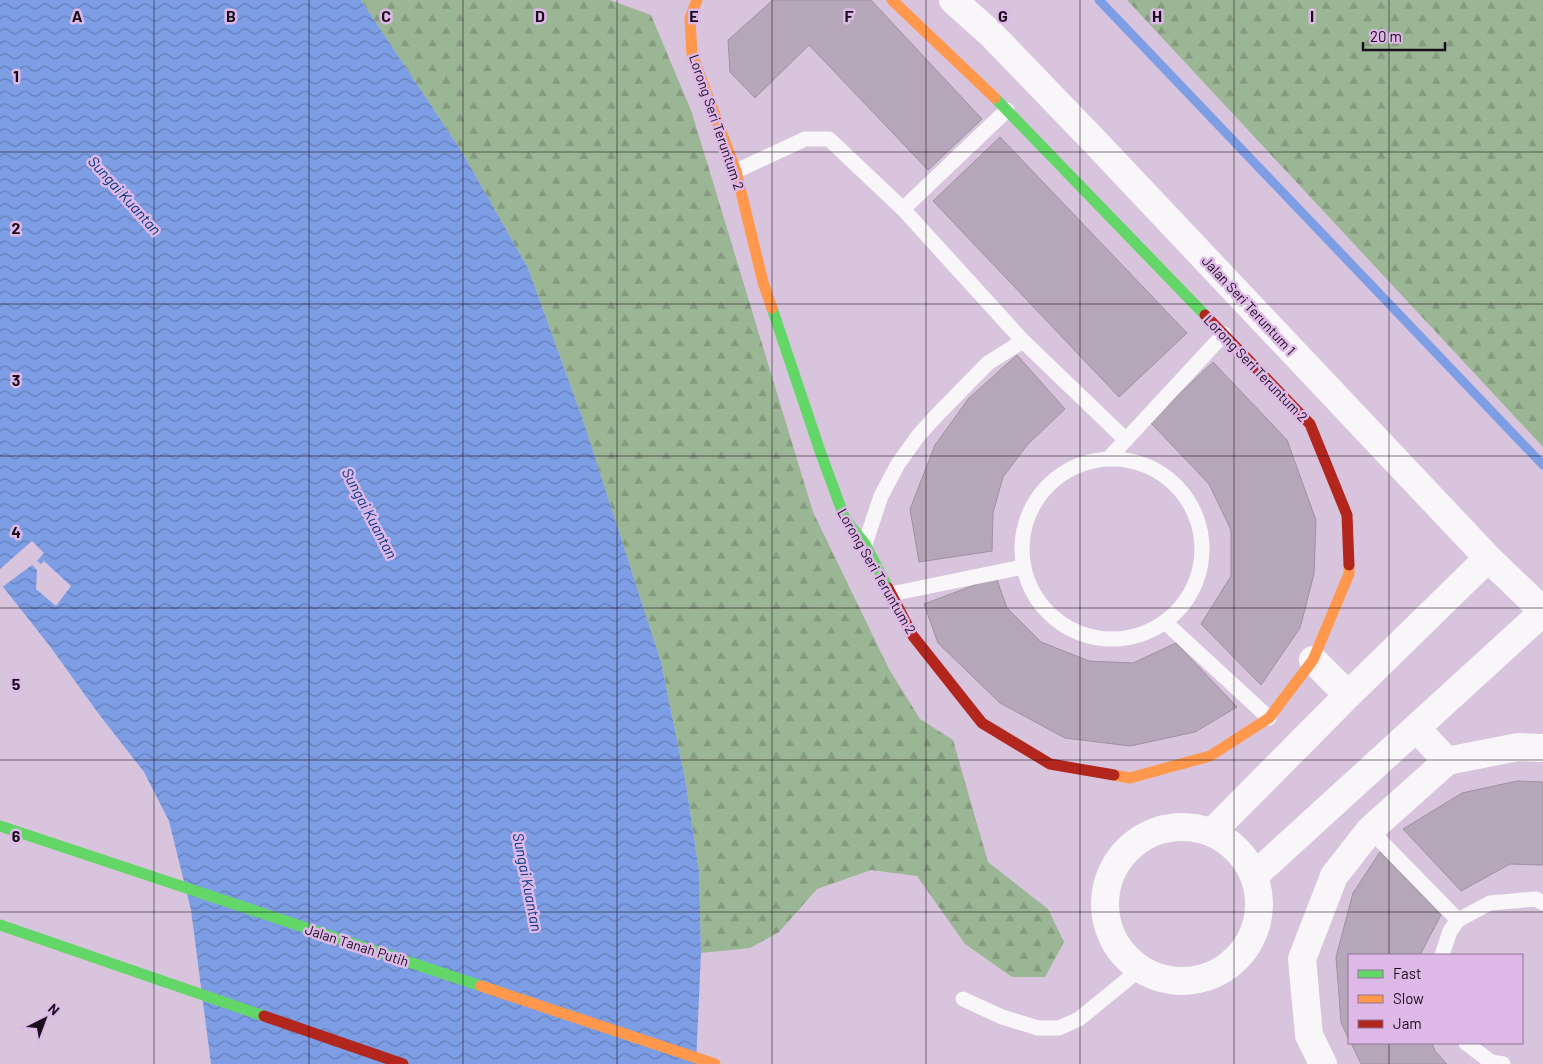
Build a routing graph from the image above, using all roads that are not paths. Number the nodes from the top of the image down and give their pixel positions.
1 (697, 0) edge
2 (892, 0) edge
3 (953, 0) edge
4 (1007, 110) junction
5 (736, 171) junction
6 (903, 209) junction
7 (1224, 334) junction
8 (1023, 341) junction
9 (1126, 440) junction
10 (1108, 459) junction
11 (865, 544) junction
12 (1488, 558) junction
13 (1023, 567) junction
14 (891, 594) junction
15 (1543, 611) edge
16 (1166, 623) junction
17 (1313, 660) junction
18 (1348, 695) junction
19 (1269, 718) junction
20 (1416, 728) junction
21 (1543, 748) edge
22 (1446, 761) junction
23 (0, 826) edge
24 (1370, 830) junction
25 (1213, 831) junction
26 (1255, 874) junction
27 (1543, 903) edge
28 (1458, 920) junction
29 (0, 925) edge
30 (1442, 954) edge
31 (1139, 970) junction
32 (962, 999) dead end
33 (1467, 1044) edge
34 (403, 1064) edge
35 (713, 1064) edge
36 (1323, 1064) edge
37 (1503, 1064) edge

1 - 5 main road, Lorong Seri Teruntum 2
2 - 4 main road, Lorong Seri Teruntum 2
3 - 12 street, Jalan Seri Teruntum 1
4 - 6 lane
4 - 7 main road, Lorong Seri Teruntum 2
5 - 6 lane
5 - 11 main road, Lorong Seri Teruntum 2
6 - 8 lane
7 - 9 lane
7 - 17 main road, Lorong Seri Teruntum 2
8 - 9 lane
8 - 11 lane
9 - 10 lane
10 - 13 lane
10 - 16 lane
11 - 14 main road, Lorong Seri Teruntum 2
12 - 15 street, Jalan Seri Teruntum 1
12 - 18 street
13 - 14 lane
13 - 16 lane
14 - 19 main road, Lorong Seri Teruntum 2
15 - 20 street
16 - 19 lane
17 - 18 street
17 - 19 main road, Lorong Seri Teruntum 2
18 - 25 street
20 - 22 street
20 - 26 street
21 - 22 street
22 - 24 street
23 - 35 main road, Jalan Tanah Putih
24 - 28 lane
24 - 36 street
25 - 26 street
25 - 31 street
26 - 31 street
27 - 28 lane
28 - 30 lane
29 - 34 main road
31 - 32 lane
33 - 37 lane

